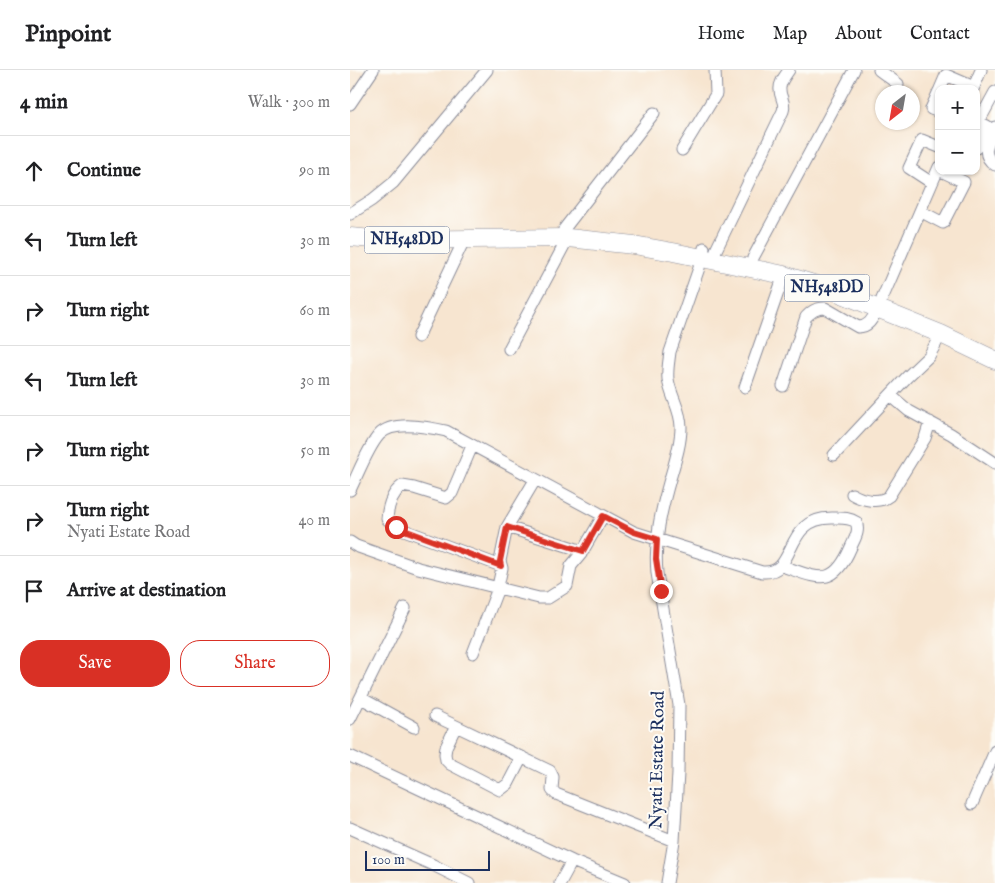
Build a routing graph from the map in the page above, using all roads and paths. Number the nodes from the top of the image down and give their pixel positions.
1 (373, 70) edge
2 (487, 70) edge
3 (715, 70) edge
4 (789, 70) edge
5 (854, 70) edge
6 (879, 70) edge
7 (947, 70) edge
8 (982, 70) edge
9 (898, 84) dead end
10 (941, 85) edge
11 (971, 85) edge
12 (972, 85) edge
13 (974, 85) edge
14 (995, 92) edge
15 (935, 100) edge
16 (350, 104) edge
17 (935, 110) edge
18 (654, 113) dead end
19 (980, 113) edge
20 (980, 123) edge
21 (995, 127) edge
22 (980, 140) edge
23 (935, 145) edge
24 (682, 150) dead end
25 (995, 165) edge
26 (936, 175) edge
27 (949, 175) edge
28 (932, 183) junction
29 (920, 211) junction
30 (350, 214) edge
31 (350, 227) edge
32 (566, 233) junction
33 (350, 237) edge
34 (464, 240) junction
35 (707, 252) junction
36 (753, 258) junction
37 (784, 275) junction
38 (880, 304) junction
39 (941, 334) junction
40 (418, 337) dead end
41 (995, 347) edge
42 (509, 349) dead end
43 (995, 360) edge
44 (783, 386) dead end
45 (745, 387) dead end
46 (890, 395) junction
47 (930, 422) junction
48 (472, 446) junction
49 (834, 455) dead end
50 (995, 463) edge
51 (535, 480) junction
52 (350, 490) edge
53 (852, 494) dead end
54 (603, 516) junction
55 (507, 527) junction
56 (657, 539) junction
57 (350, 542) edge
58 (583, 551) junction
59 (501, 566) junction
60 (782, 566) junction
61 (498, 588) junction
62 (405, 608) dead end
63 (473, 653) dead end
64 (360, 698) junction
65 (435, 716) dead end
66 (350, 719) edge
67 (414, 726) dead end
68 (456, 726) junction
69 (995, 750) edge
70 (350, 756) edge
71 (522, 757) junction
72 (972, 804) dead end
73 (350, 828) edge
74 (674, 841) junction
75 (572, 861) junction
76 (469, 883) edge
77 (560, 883) edge
78 (625, 883) edge
79 (667, 883) edge

1 - 16 street
2 - 30 street
3 - 24 street
4 - 35 street, Nyati Estate Road
5 - 36 street
6 - 9 street
7 - 12 street
8 - 13 street
10 - 11 street
14 - 19 street
15 - 17 street
18 - 32 street
20 - 22 street
21 - 25 street
23 - 28 street
26 - 28 street
27 - 29 street
28 - 29 street
29 - 38 street
31 - 32 highway, NH548DD
32 - 34 highway, NH548DD
32 - 35 highway, NH548DD
32 - 42 street
33 - 34 highway, NH548DD
34 - 40 street
35 - 36 highway, NH548DD
35 - 37 highway, NH548DD
35 - 56 street, Nyati Estate Road
36 - 38 highway, NH548DD
37 - 38 highway, NH548DD
37 - 45 street
38 - 39 highway, NH548DD
38 - 41 highway, NH548DD
38 - 44 street
39 - 43 highway, NH548DD
39 - 46 street
46 - 47 street
46 - 49 street
47 - 50 street
47 - 53 street
48 - 51 street
48 - 52 street
48 - 59 street
51 - 54 street
51 - 55 street
54 - 56 street
54 - 58 street
55 - 58 street
55 - 59 street
56 - 60 street
56 - 74 street, Nyati Estate Road
57 - 61 street
58 - 61 street
59 - 61 street
60 - 60 street
61 - 63 street
62 - 64 street
64 - 66 street
64 - 67 street
65 - 68 street
68 - 71 street
68 - 71 street
69 - 72 street
70 - 75 street
71 - 74 street
73 - 76 street
74 - 79 street, Nyati Estate Road
75 - 77 street
75 - 78 street

